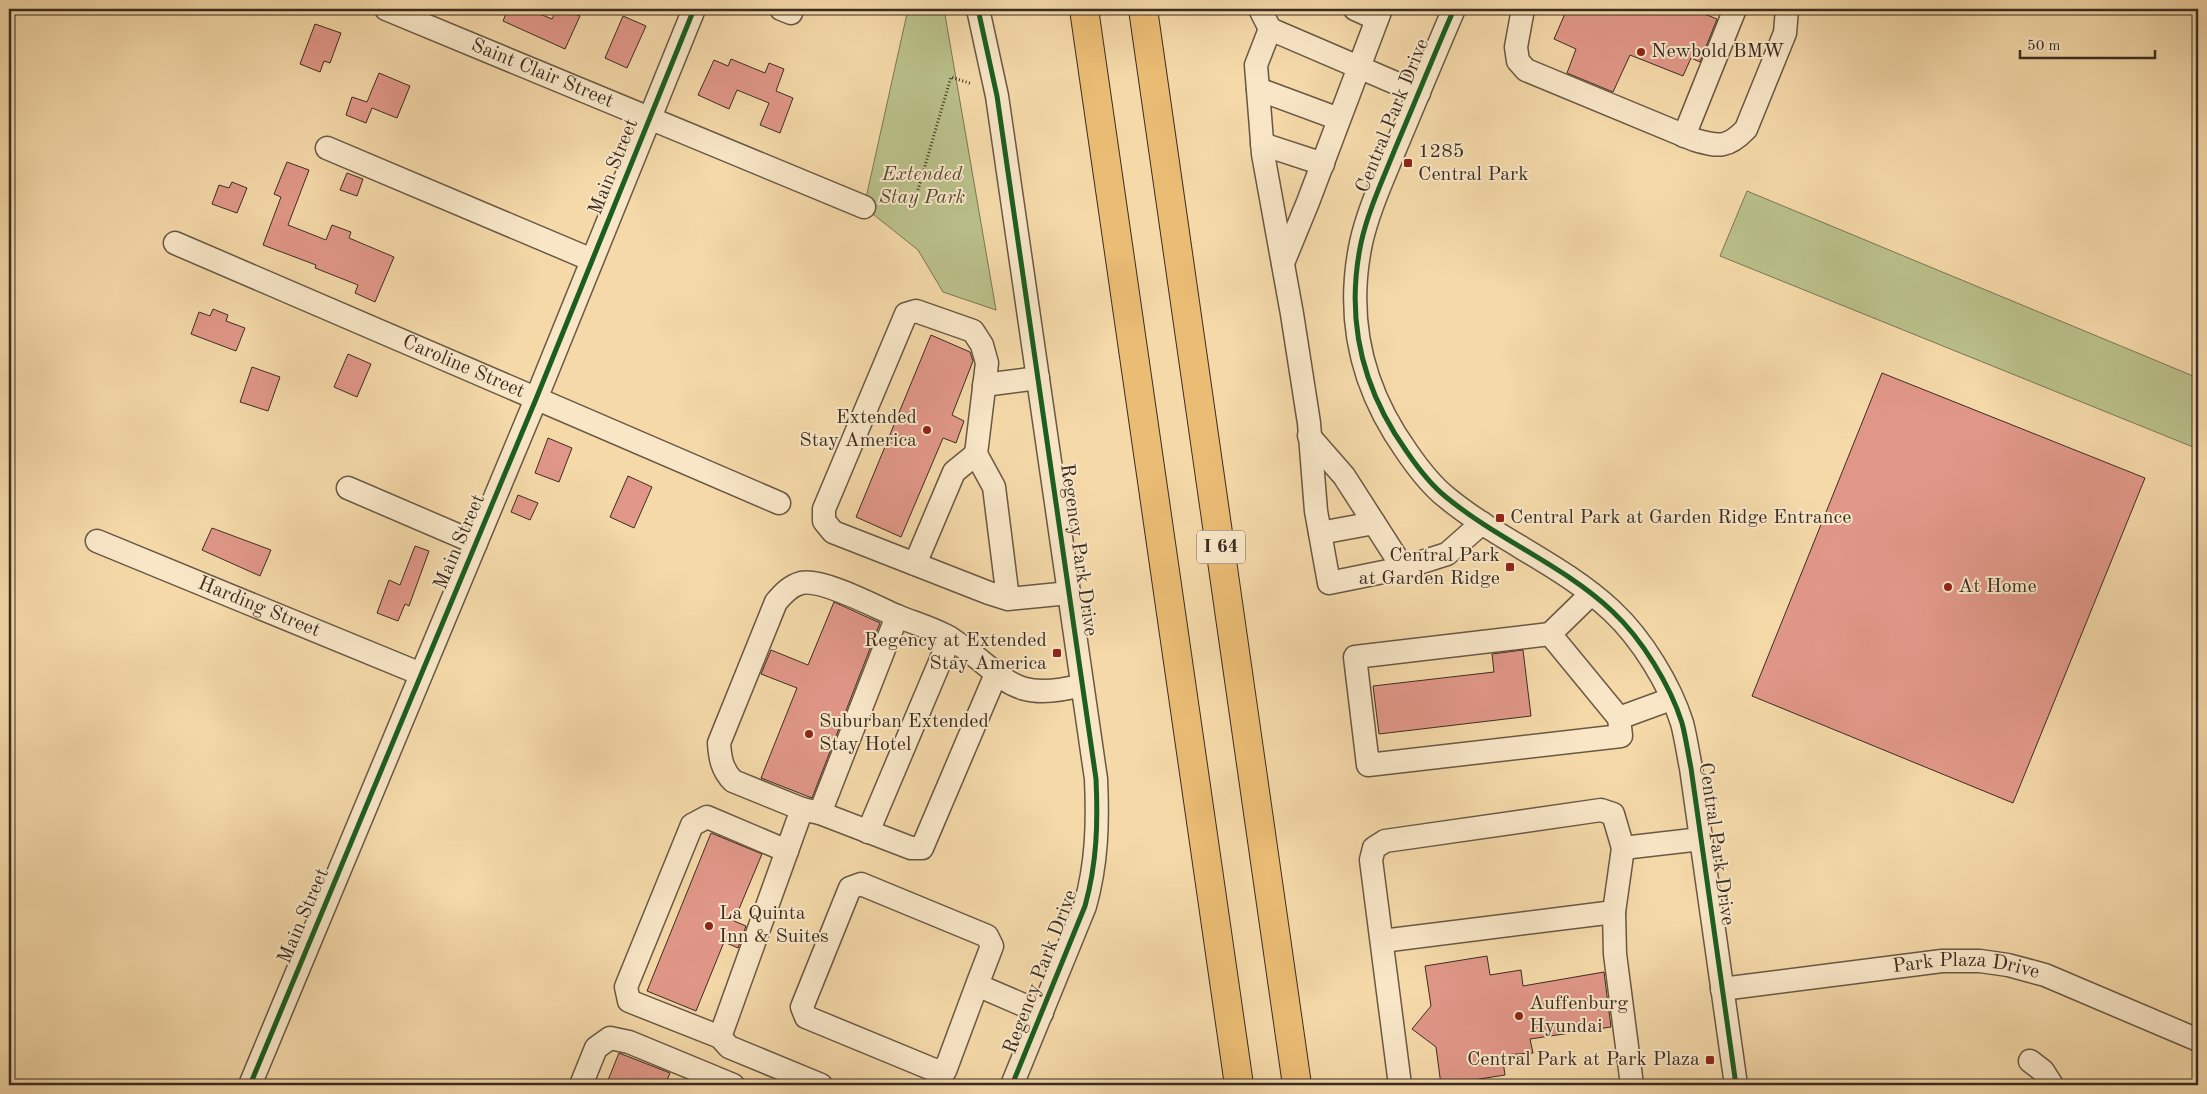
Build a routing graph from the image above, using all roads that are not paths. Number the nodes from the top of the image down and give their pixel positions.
1 (386, 9) edge
2 (694, 9) edge
3 (978, 9) edge
4 (1084, 9) edge
5 (1142, 9) edge
6 (1260, 9) edge
7 (1355, 9) edge
8 (1454, 9) edge
9 (1735, 9) edge
10 (1787, 9) edge
11 (1519, 10) edge
12 (1379, 14) edge
13 (1270, 29) junction
14 (1359, 67) junction
15 (1258, 89) junction
16 (1419, 93) junction
17 (650, 117) junction
18 (1340, 119) junction
19 (1684, 136) junction
20 (1262, 144) junction
21 (327, 148) dead end
22 (1322, 164) junction
23 (864, 207) dead end
24 (175, 244) dead end
25 (592, 260) junction
26 (1283, 263) junction
27 (1038, 378) junction
28 (984, 386) junction
29 (536, 398) junction
30 (1310, 436) junction
31 (976, 454) junction
32 (348, 488) dead end
33 (779, 503) dead end
34 (1374, 522) junction
35 (1482, 523) junction
36 (1320, 533) junction
37 (97, 541) dead end
38 (476, 543) junction
39 (914, 564) junction
40 (1403, 568) junction
41 (1069, 594) junction
42 (1591, 594) junction
43 (1008, 599) junction
44 (897, 616) junction
45 (1550, 634) junction
46 (950, 638) junction
47 (421, 674) junction
48 (996, 674) junction
49 (1082, 685) junction
50 (1671, 699) junction
51 (1619, 718) junction
52 (811, 811) junction
53 (868, 832) junction
54 (1701, 839) junction
55 (1623, 848) junction
56 (787, 851) junction
57 (1614, 912) junction
58 (1382, 942) junction
59 (977, 985) junction
60 (1722, 989) junction
61 (1042, 1014) junction
62 (720, 1037) junction
63 (2198, 1040) edge
64 (2030, 1061) dead end
65 (694, 1078) edge
66 (798, 1081) edge
67 (1237, 1081) edge
68 (250, 1085) edge
69 (581, 1085) edge
70 (732, 1085) edge
71 (821, 1085) edge
72 (1012, 1085) edge
73 (1297, 1085) edge
74 (1400, 1085) edge
75 (1632, 1085) edge
76 (1736, 1085) edge
77 (2052, 1085) edge

1 - 17 street, Saint Clair Street
2 - 17 street, Main Street
3 - 27 street, Regency Park Drive
4 - 67 highway
5 - 73 highway, I 64
6 - 13 street
7 - 12 street
8 - 16 street, Central Park Drive
9 - 19 street
10 - 19 street
11 - 19 street
12 - 14 street
13 - 14 street
13 - 15 street
14 - 16 street
14 - 18 street
15 - 18 street
15 - 20 street
16 - 35 street, Central Park Drive
17 - 23 street, Saint Clair Street
17 - 25 street, Main Street
18 - 22 street
20 - 22 street
20 - 26 street
21 - 25 street
22 - 26 street
24 - 29 street, Caroline Street
25 - 29 street, Main Street
26 - 30 street
27 - 28 street
27 - 41 street, Regency Park Drive
28 - 31 street
28 - 39 street
29 - 33 street, Caroline Street
29 - 38 street, Main Street
30 - 34 street
30 - 36 street
31 - 39 street
31 - 43 street
32 - 38 street
34 - 36 street
34 - 40 street
35 - 40 street
35 - 42 street, Central Park Drive
36 - 40 street
37 - 47 street, Harding Street
38 - 47 street, Main Street
39 - 43 street
41 - 43 street
41 - 49 street, Regency Park Drive
42 - 45 street
42 - 50 street, Central Park Drive
44 - 46 street
44 - 52 street
44 - 52 street
45 - 51 street
45 - 51 street
46 - 48 street
46 - 53 street
47 - 68 street, Main Street
48 - 49 street
48 - 53 street
49 - 61 street, Regency Park Drive
50 - 51 street
50 - 54 street, Central Park Drive
52 - 53 street
52 - 56 street
54 - 55 street
54 - 60 street, Central Park Drive
55 - 57 street
55 - 58 street
56 - 62 street
56 - 62 street
57 - 58 street
57 - 75 street
58 - 74 street
59 - 59 street
59 - 61 street
60 - 63 street, Park Plaza Drive
60 - 76 street, Central Park Drive
61 - 72 street, Regency Park Drive
62 - 66 street
64 - 77 street
65 - 69 street
65 - 70 street
66 - 71 street

